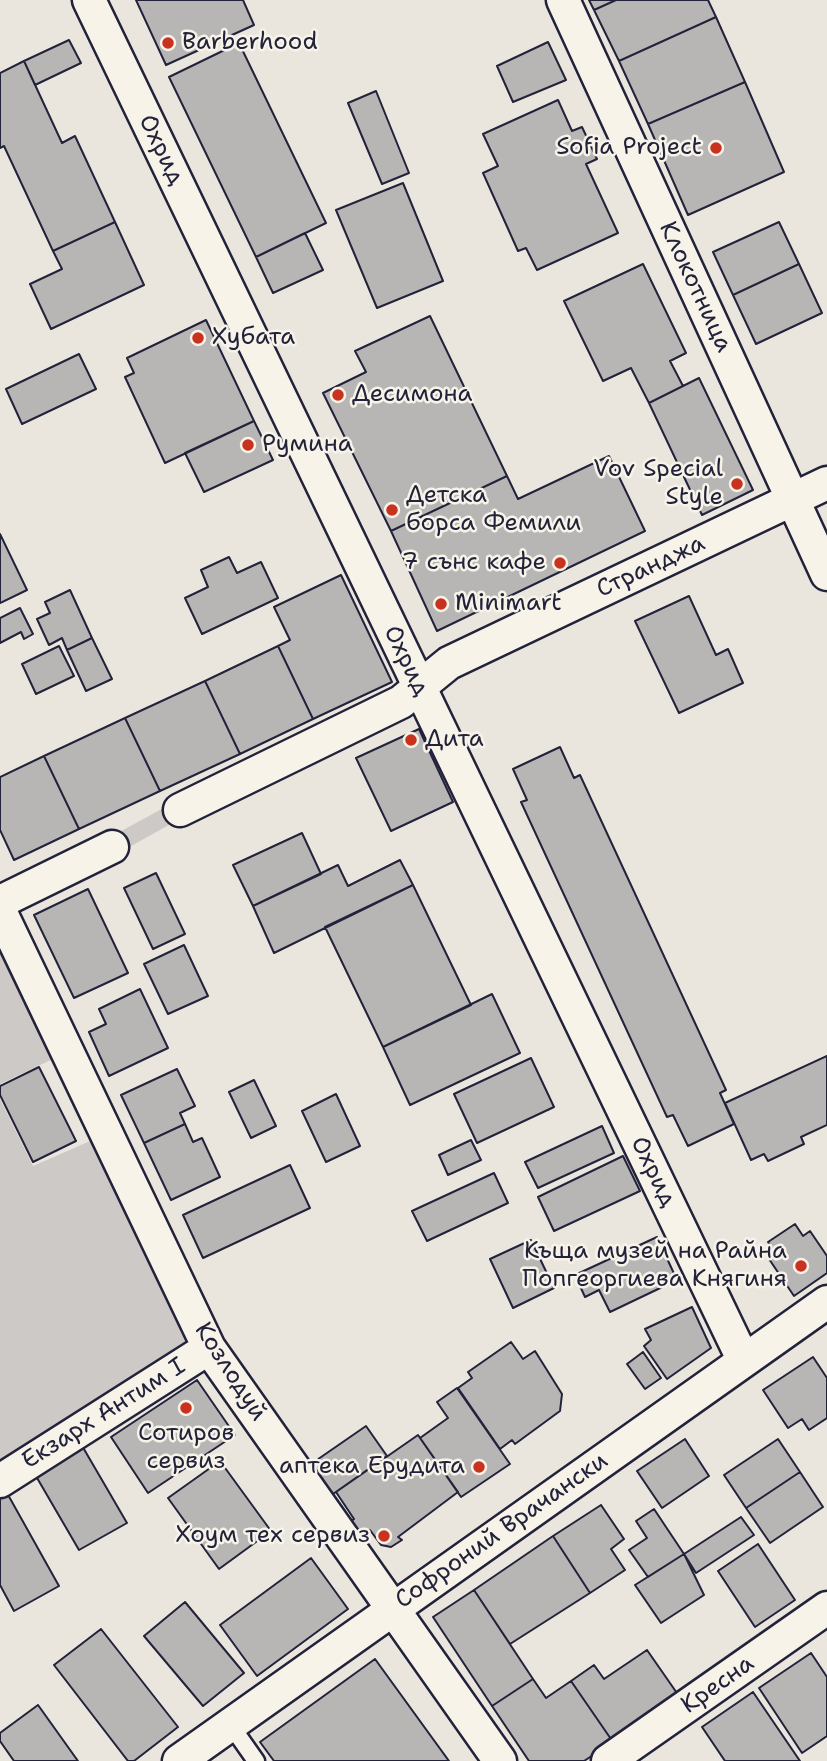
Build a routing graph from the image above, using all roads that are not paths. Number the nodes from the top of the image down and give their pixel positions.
1 (89, 0) edge
2 (563, 0) edge
3 (827, 483) edge
4 (793, 499) junction
5 (827, 574) edge
6 (418, 687) junction
7 (180, 810) dead end
8 (112, 847) dead end
9 (0, 902) edge
10 (0, 911) edge
11 (827, 1302) edge
12 (209, 1348) junction
13 (743, 1359) junction
14 (0, 1481) edge
15 (827, 1608) edge
16 (392, 1609) junction
17 (230, 1724) junction
18 (178, 1761) edge
19 (256, 1761) edge
20 (500, 1761) edge
21 (608, 1761) edge

1 - 6 street, Охрид
2 - 4 street, Клокотница
3 - 4 street, Странджа
4 - 5 street, Клокотница
4 - 6 street, Странджа
6 - 7 street, Странджа
6 - 13 street, Охрид
8 - 9 street
10 - 12 street, Козлодуй
11 - 13 street, Софроний Врачански
12 - 14 street, Екзарх Антим I
12 - 16 street, Козлодуй
13 - 16 street, Софроний Врачански
15 - 21 street, Кресна
16 - 17 street, Софроний Врачански
16 - 20 street, Козлодуй
17 - 18 street, Софроний Врачански
17 - 19 lane

